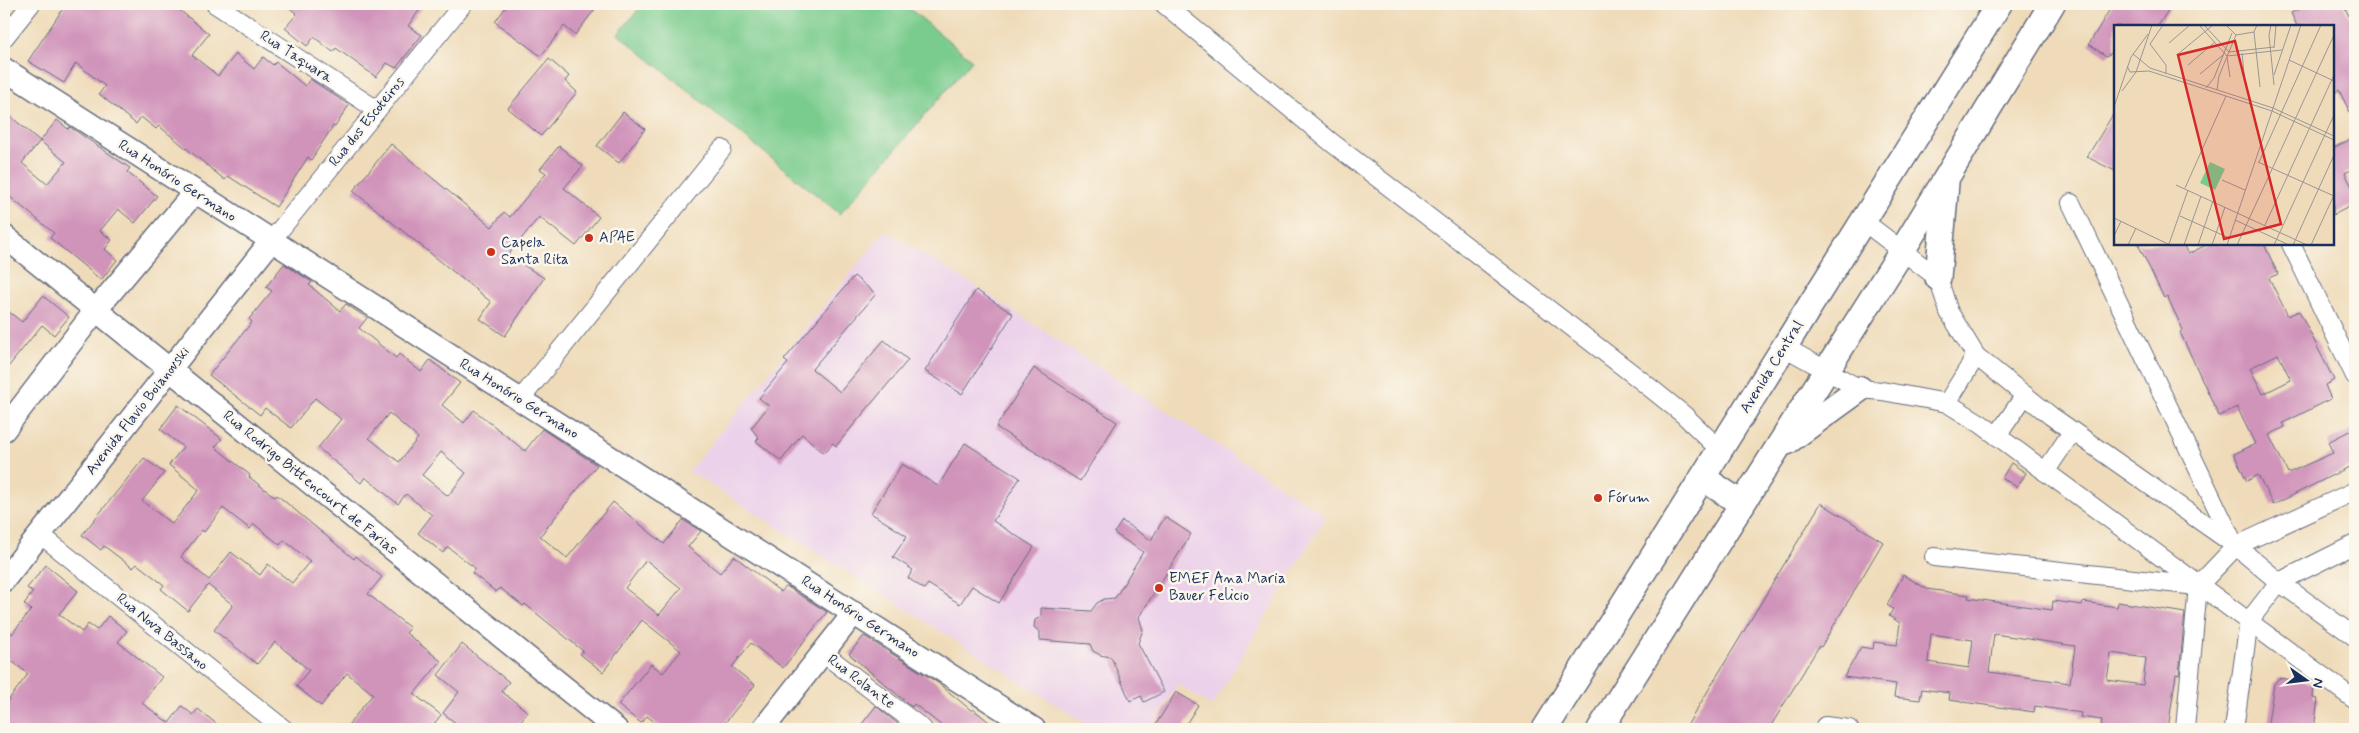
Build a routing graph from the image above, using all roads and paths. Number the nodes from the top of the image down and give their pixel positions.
1 (30, 4) edge
2 (215, 4) edge
3 (463, 4) edge
4 (1164, 4) edge
5 (1999, 4) edge
6 (2052, 4) edge
7 (4, 38) edge
8 (4, 69) edge
9 (377, 110) junction
10 (722, 149) dead end
11 (1946, 176) junction
12 (194, 193) junction
13 (2071, 203) dead end
14 (1863, 221) junction
15 (4, 236) edge
16 (271, 242) junction
17 (2291, 245) edge
18 (1902, 251) junction
19 (1938, 278) junction
20 (96, 310) junction
21 (1784, 347) junction
22 (1976, 356) junction
23 (170, 370) junction
24 (1826, 372) junction
25 (2355, 376) edge
26 (1860, 389) junction
27 (2025, 395) junction
28 (520, 400) junction
29 (1947, 403) junction
30 (4, 430) edge
31 (2072, 432) junction
32 (1997, 436) junction
33 (1777, 449) junction
34 (1720, 450) junction
35 (2045, 472) junction
36 (1703, 478) junction
37 (2355, 491) edge
38 (1742, 504) junction
39 (41, 534) junction
40 (2355, 544) edge
41 (2236, 546) junction
42 (1934, 557) dead end
43 (4, 580) edge
44 (2279, 582) junction
45 (2198, 586) junction
46 (854, 613) junction
47 (2249, 621) junction
48 (2355, 637) edge
49 (823, 653) junction
50 (2355, 700) edge
51 (1825, 726) dead end
52 (284, 729) edge
53 (616, 729) edge
54 (763, 729) edge
55 (923, 729) edge
56 (1034, 729) edge
57 (1545, 729) edge
58 (1600, 729) edge
59 (1849, 729) edge
60 (2185, 729) edge
61 (2234, 729) edge

1 - 7 street
2 - 9 street, Rua Taquara
3 - 9 street, Rua dos Escoteiros
4 - 34 street
5 - 14 main road, Avenida Central
6 - 11 main road
8 - 12 street, Rua Honório Germano
9 - 16 street, Rua dos Escoteiros
10 - 28 street
11 - 18 main road
11 - 19 main road
12 - 16 street, Rua Honório Germano
12 - 20 street
13 - 41 street
14 - 18 street
14 - 21 main road, Avenida Central
15 - 20 street, Rua Rodrigo Bittencourt de Farias
16 - 23 street, Avenida Flavio Boianovski
16 - 28 street, Rua Honório Germano
17 - 25 street
18 - 19 street
18 - 24 main road
19 - 22 street
20 - 23 street, Rua Rodrigo Bittencourt de Farias
20 - 30 street
21 - 24 street
21 - 34 main road, Avenida Central
22 - 27 street
22 - 29 street
23 - 39 street, Avenida Flavio Boianovski
23 - 53 street, Rua Rodrigo Bittencourt de Farias
24 - 26 street
24 - 33 main road
26 - 29 street
26 - 33 main road
27 - 31 street
27 - 32 street
28 - 46 street, Rua Honório Germano
29 - 32 street
31 - 35 street
31 - 41 street
32 - 35 street
33 - 38 main road
34 - 36 main road, Avenida Central
35 - 45 street
36 - 38 main road
36 - 57 main road, Avenida Central
37 - 41 street
38 - 58 main road
39 - 43 street, Avenida Flavio Boianovski
39 - 52 street, Rua Nova Bassano
40 - 44 street
41 - 44 street
41 - 45 street
42 - 45 street
44 - 47 street
44 - 48 street
45 - 47 street
45 - 60 street
46 - 49 street
46 - 56 street, Rua Honório Germano
47 - 50 street
47 - 61 street
49 - 54 street
49 - 55 street, Rua Rolante
51 - 59 street

